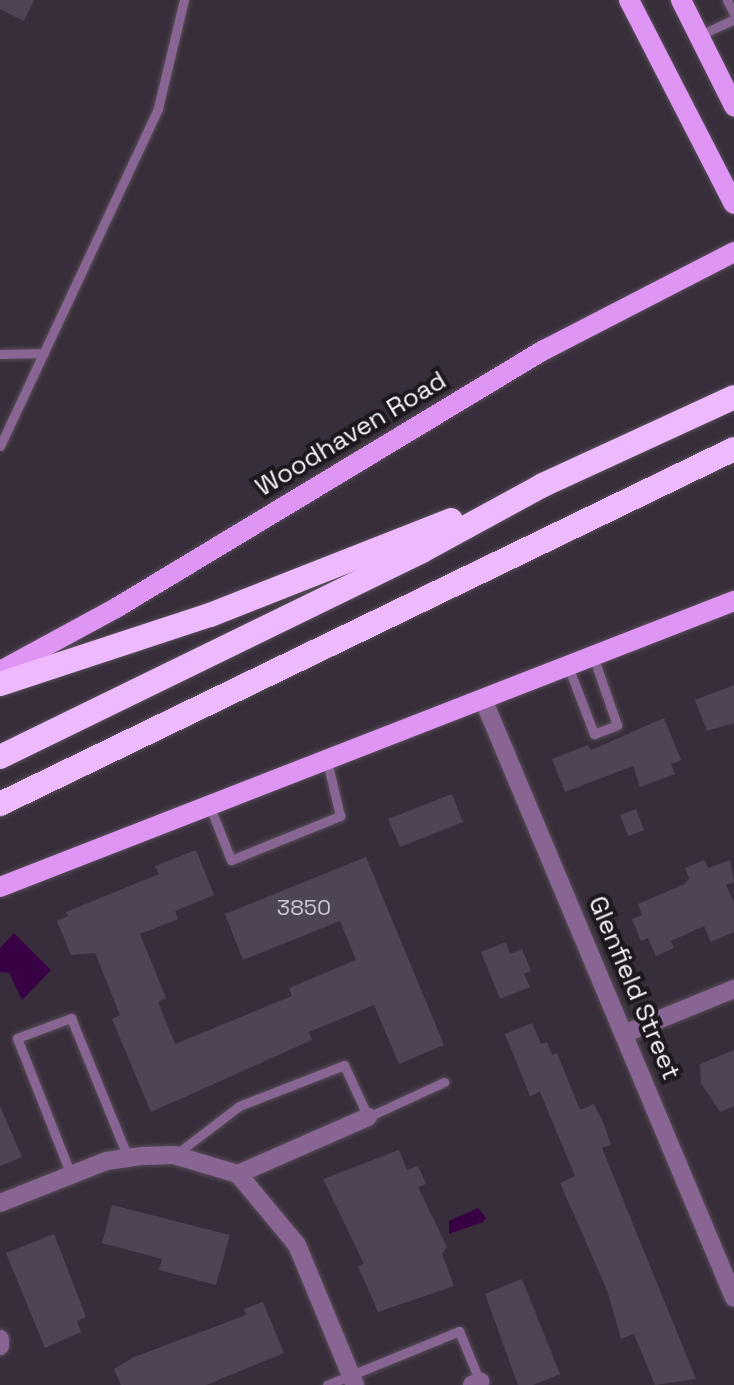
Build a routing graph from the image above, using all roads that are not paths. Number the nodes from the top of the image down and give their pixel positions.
1 (184, 0) edge
2 (629, 0) edge
3 (681, 0) edge
4 (727, 0) edge
5 (734, 16) edge
6 (698, 36) junction
7 (727, 74) edge
8 (734, 106) edge
9 (734, 204) edge
10 (734, 252) edge
11 (44, 353) junction
12 (0, 354) edge
13 (734, 397) edge
14 (0, 446) edge
15 (734, 449) edge
16 (543, 485) junction
17 (734, 601) edge
18 (593, 656) junction
19 (568, 666) junction
20 (0, 671) edge
21 (0, 684) edge
22 (483, 699) junction
23 (0, 757) edge
24 (327, 761) junction
25 (0, 804) edge
26 (210, 807) junction
27 (0, 887) edge
28 (734, 989) edge
29 (626, 1033) junction
30 (444, 1082) dead end
31 (368, 1117) junction
32 (174, 1155) junction
33 (128, 1158) junction
34 (238, 1174) junction
35 (71, 1175) junction
36 (0, 1203) edge
37 (734, 1298) edge
38 (0, 1339) edge
39 (0, 1346) edge
40 (353, 1380) edge
41 (476, 1383) edge
42 (327, 1385) edge

1 - 11 lane
2 - 9 main road
3 - 6 main road
4 - 5 lane
5 - 6 lane
6 - 7 main road
7 - 8 main road
10 - 20 main road, Woodhaven Road
11 - 12 lane
11 - 14 lane
13 - 16 highway
15 - 25 highway
16 - 21 highway
16 - 23 highway
17 - 18 main road
18 - 19 main road
18 - 19 lane
19 - 22 main road
22 - 24 main road
22 - 29 street, Glenfield Street
24 - 26 main road
24 - 26 lane
26 - 27 main road
28 - 29 street
29 - 37 street, Glenfield Street
30 - 31 lane
31 - 32 lane
31 - 34 street
32 - 33 street
32 - 34 street
33 - 35 street
33 - 35 lane
34 - 40 street
35 - 36 street
38 - 39 street
40 - 41 lane
40 - 42 lane

